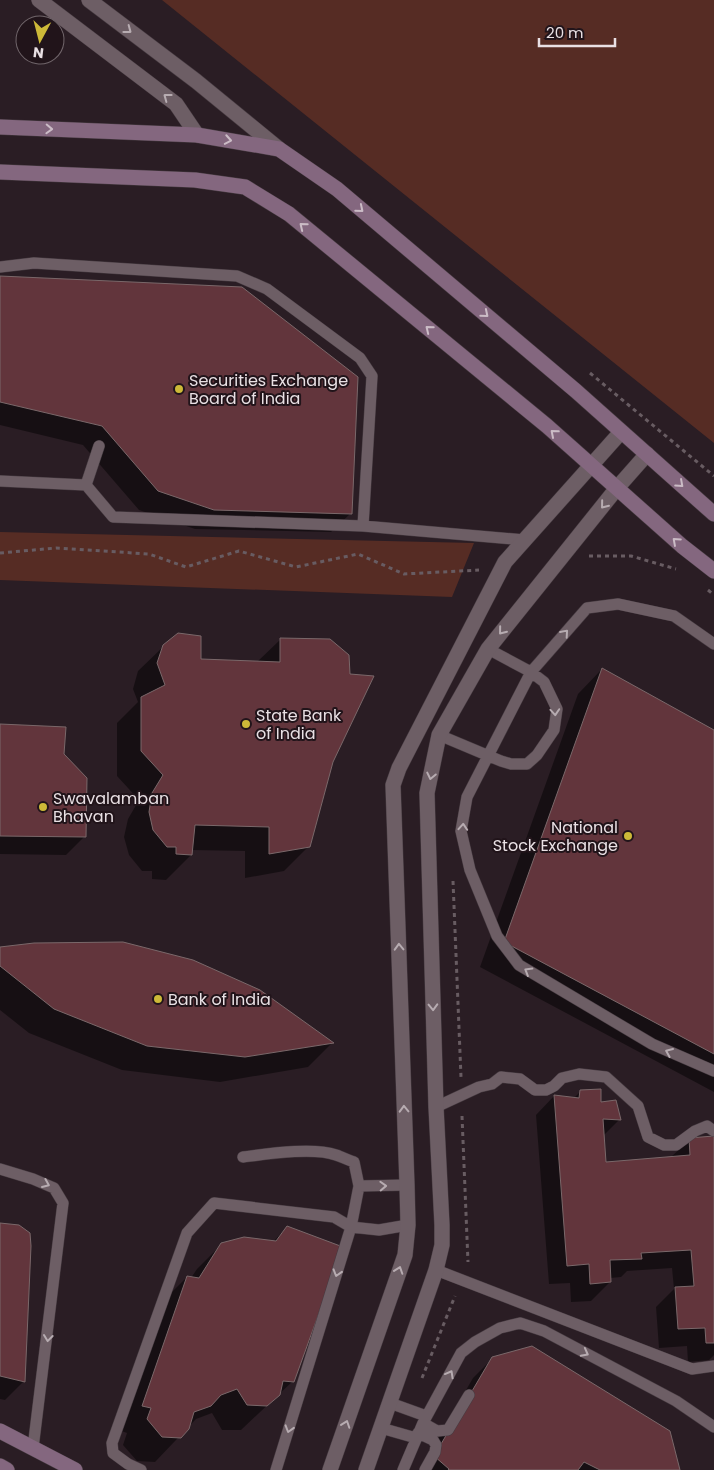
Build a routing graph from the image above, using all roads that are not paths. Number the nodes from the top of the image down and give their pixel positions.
1 (39, 0) edge
2 (89, 0) edge
3 (0, 127) edge
4 (197, 135) junction
5 (279, 149) junction
6 (0, 172) edge
7 (0, 266) edge
8 (621, 432) junction
9 (99, 446) dead end
10 (647, 454) junction
11 (592, 465) junction
12 (0, 481) edge
13 (86, 485) junction
14 (617, 488) junction
15 (714, 514) edge
16 (363, 526) junction
17 (525, 540) junction
18 (714, 571) edge
19 (714, 644) edge
20 (488, 649) junction
21 (531, 672) junction
22 (439, 735) junction
23 (488, 757) junction
24 (714, 1071) edge
25 (436, 1107) junction
26 (714, 1131) edge
27 (242, 1157) dead end
28 (0, 1169) edge
29 (407, 1185) junction
30 (359, 1186) junction
31 (408, 1225) junction
32 (351, 1227) junction
33 (436, 1270) junction
34 (714, 1366) edge
35 (469, 1395) dead end
36 (390, 1403) junction
37 (420, 1427) junction
38 (714, 1427) edge
39 (381, 1428) junction
40 (0, 1431) edge
41 (33, 1448) junction
42 (0, 1466) edge
43 (8, 1470) edge
44 (75, 1470) edge
45 (141, 1470) edge
46 (276, 1470) edge
47 (330, 1470) edge
48 (366, 1470) edge
49 (403, 1470) edge
50 (425, 1470) edge

4 -> 1 street
2 -> 5 street
3 -> 4 main road
4 -> 5 main road
5 -> 8 main road
11 -> 6 main road
7 - 16 lane
8 - 10 main road
8 - 11 street
9 - 13 lane
10 - 14 street
10 -> 15 main road
11 - 14 main road
11 - 17 street
12 - 13 lane
13 - 16 lane
18 -> 14 main road
14 -> 20 street
16 - 17 lane
29 -> 17 street
21 -> 19 lane
20 - 21 lane
20 - 22 street
21 - 23 lane
21 -> 23 lane
22 - 23 lane
22 -> 25 street
24 -> 23 lane
25 - 26 lane
25 - 33 street
27 - 30 lane
28 -> 41 lane
30 -> 29 lane
29 - 31 street
30 - 32 lane
31 - 32 lane
47 -> 31 street
32 - 45 lane
32 -> 46 lane
33 - 34 lane
33 - 36 street
35 - 37 lane
36 - 37 lane
36 - 39 street
37 -> 38 lane
37 - 39 lane
37 - 49 lane
37 - 50 lane
39 - 48 street
40 - 41 main road
41 - 44 main road
42 - 43 main road

